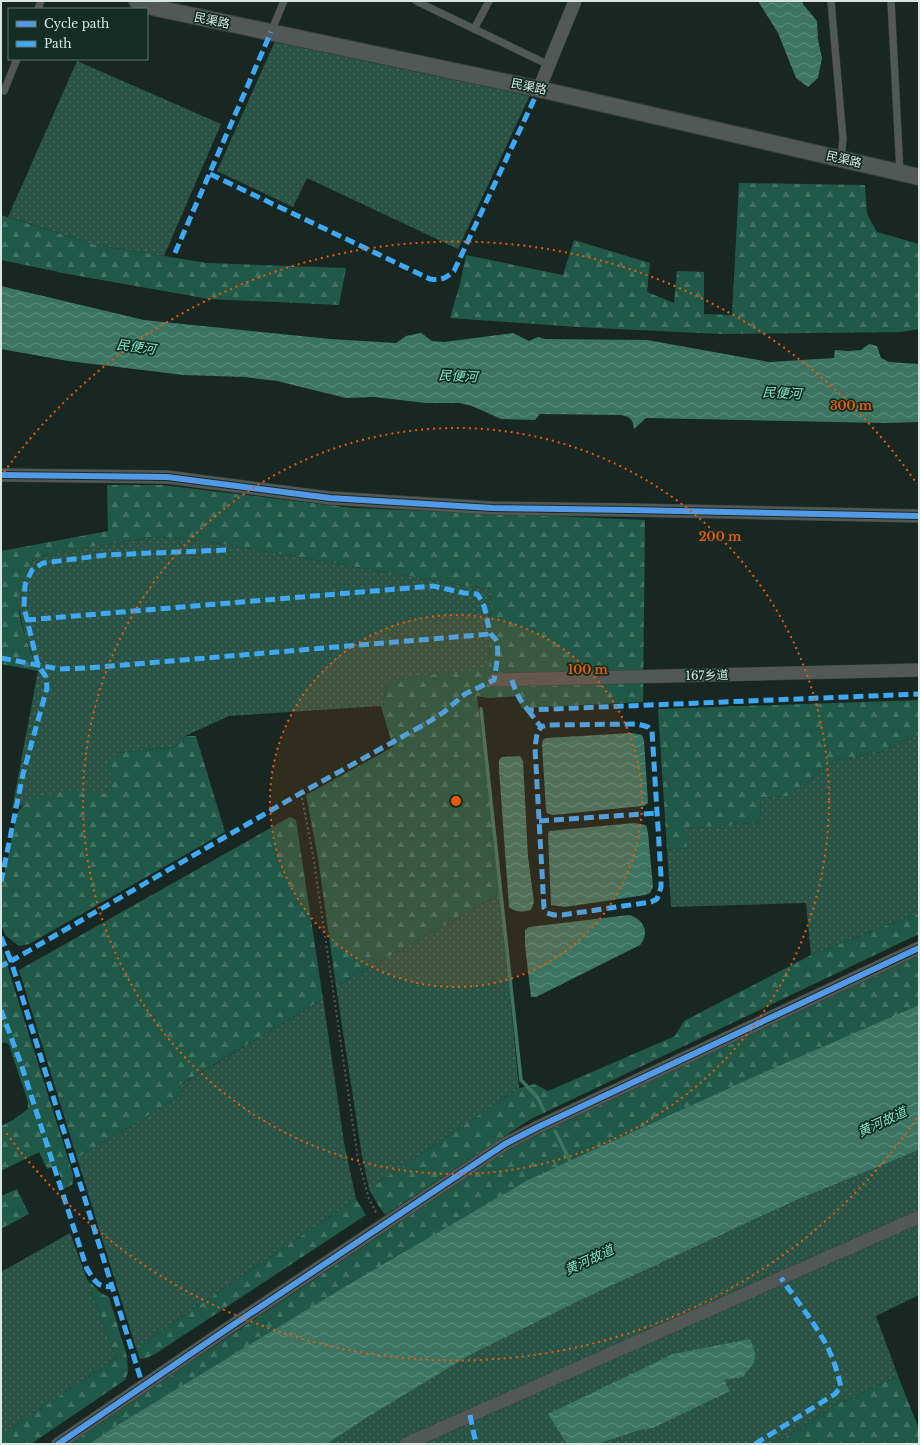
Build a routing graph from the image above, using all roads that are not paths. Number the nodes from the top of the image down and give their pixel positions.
1 (137, 1) edge
2 (284, 1) edge
3 (416, 1) edge
4 (489, 1) edge
5 (575, 1) edge
6 (831, 1) edge
7 (891, 1) edge
8 (157, 4) edge
9 (474, 29) junction
10 (271, 32) junction
11 (17, 60) edge
12 (549, 65) junction
13 (539, 88) junction
14 (4, 91) dead end
15 (841, 159) junction
16 (900, 172) junction
17 (919, 177) edge
18 (1, 475) edge
19 (919, 516) edge
20 (919, 670) edge
21 (494, 680) dead end
22 (919, 948) edge
23 (919, 1217) edge
24 (58, 1444) edge
25 (406, 1444) edge

1 - 8 street, 民渠路
2 - 10 lane
3 - 9 lane
4 - 9 lane
5 - 12 street
6 - 15 lane
7 - 16 lane
8 - 10 street, 民渠路
9 - 12 lane
10 - 13 street, 民渠路
11 - 14 lane
12 - 13 street
13 - 15 street, 民渠路
15 - 16 street, 民渠路
16 - 17 street, 民渠路
18 - 19 street
20 - 21 street, 167乡道
22 - 24 street
23 - 25 street

